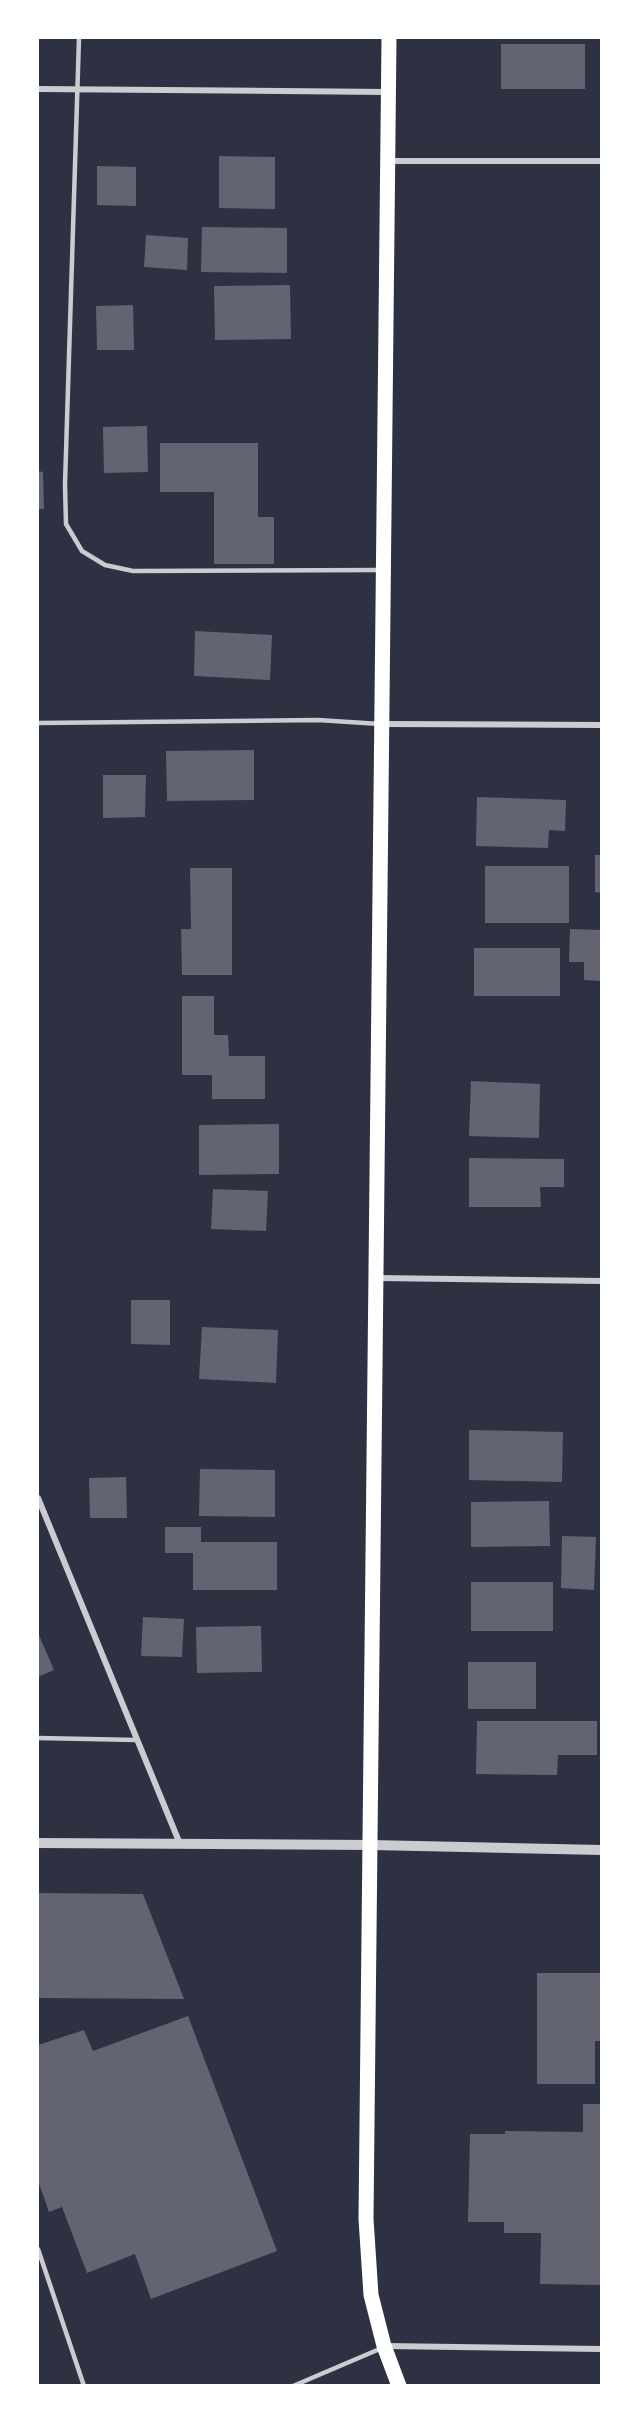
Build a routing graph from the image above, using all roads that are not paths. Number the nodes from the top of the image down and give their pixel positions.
1 (79, 38) edge
2 (390, 38) edge
3 (38, 89) edge
4 (78, 89) junction
5 (389, 92) junction
6 (388, 161) junction
7 (602, 161) edge
8 (384, 570) junction
9 (38, 723) edge
10 (383, 724) junction
11 (602, 725) edge
12 (377, 1278) junction
13 (602, 1281) edge
14 (38, 1498) edge
15 (38, 1738) edge
16 (137, 1740) junction
17 (38, 1844) edge
18 (180, 1845) junction
19 (371, 1845) junction
20 (602, 1850) edge
21 (38, 2249) edge
22 (384, 2346) junction
23 (602, 2349) edge
24 (84, 2385) edge
25 (293, 2385) edge
26 (399, 2385) edge

1 - 4 lane
2 - 5 main road
3 - 4 street
4 - 5 street
4 - 8 lane
5 - 6 main road
6 - 7 street
6 - 8 main road
8 - 10 main road
9 - 10 lane
10 - 11 street
10 - 12 main road
12 - 13 street
12 - 19 main road
14 - 16 street
15 - 16 lane
16 - 18 street
17 - 18 street
18 - 19 street
19 - 20 street
19 - 22 main road
21 - 24 lane
22 - 23 street
22 - 25 lane
22 - 26 main road

